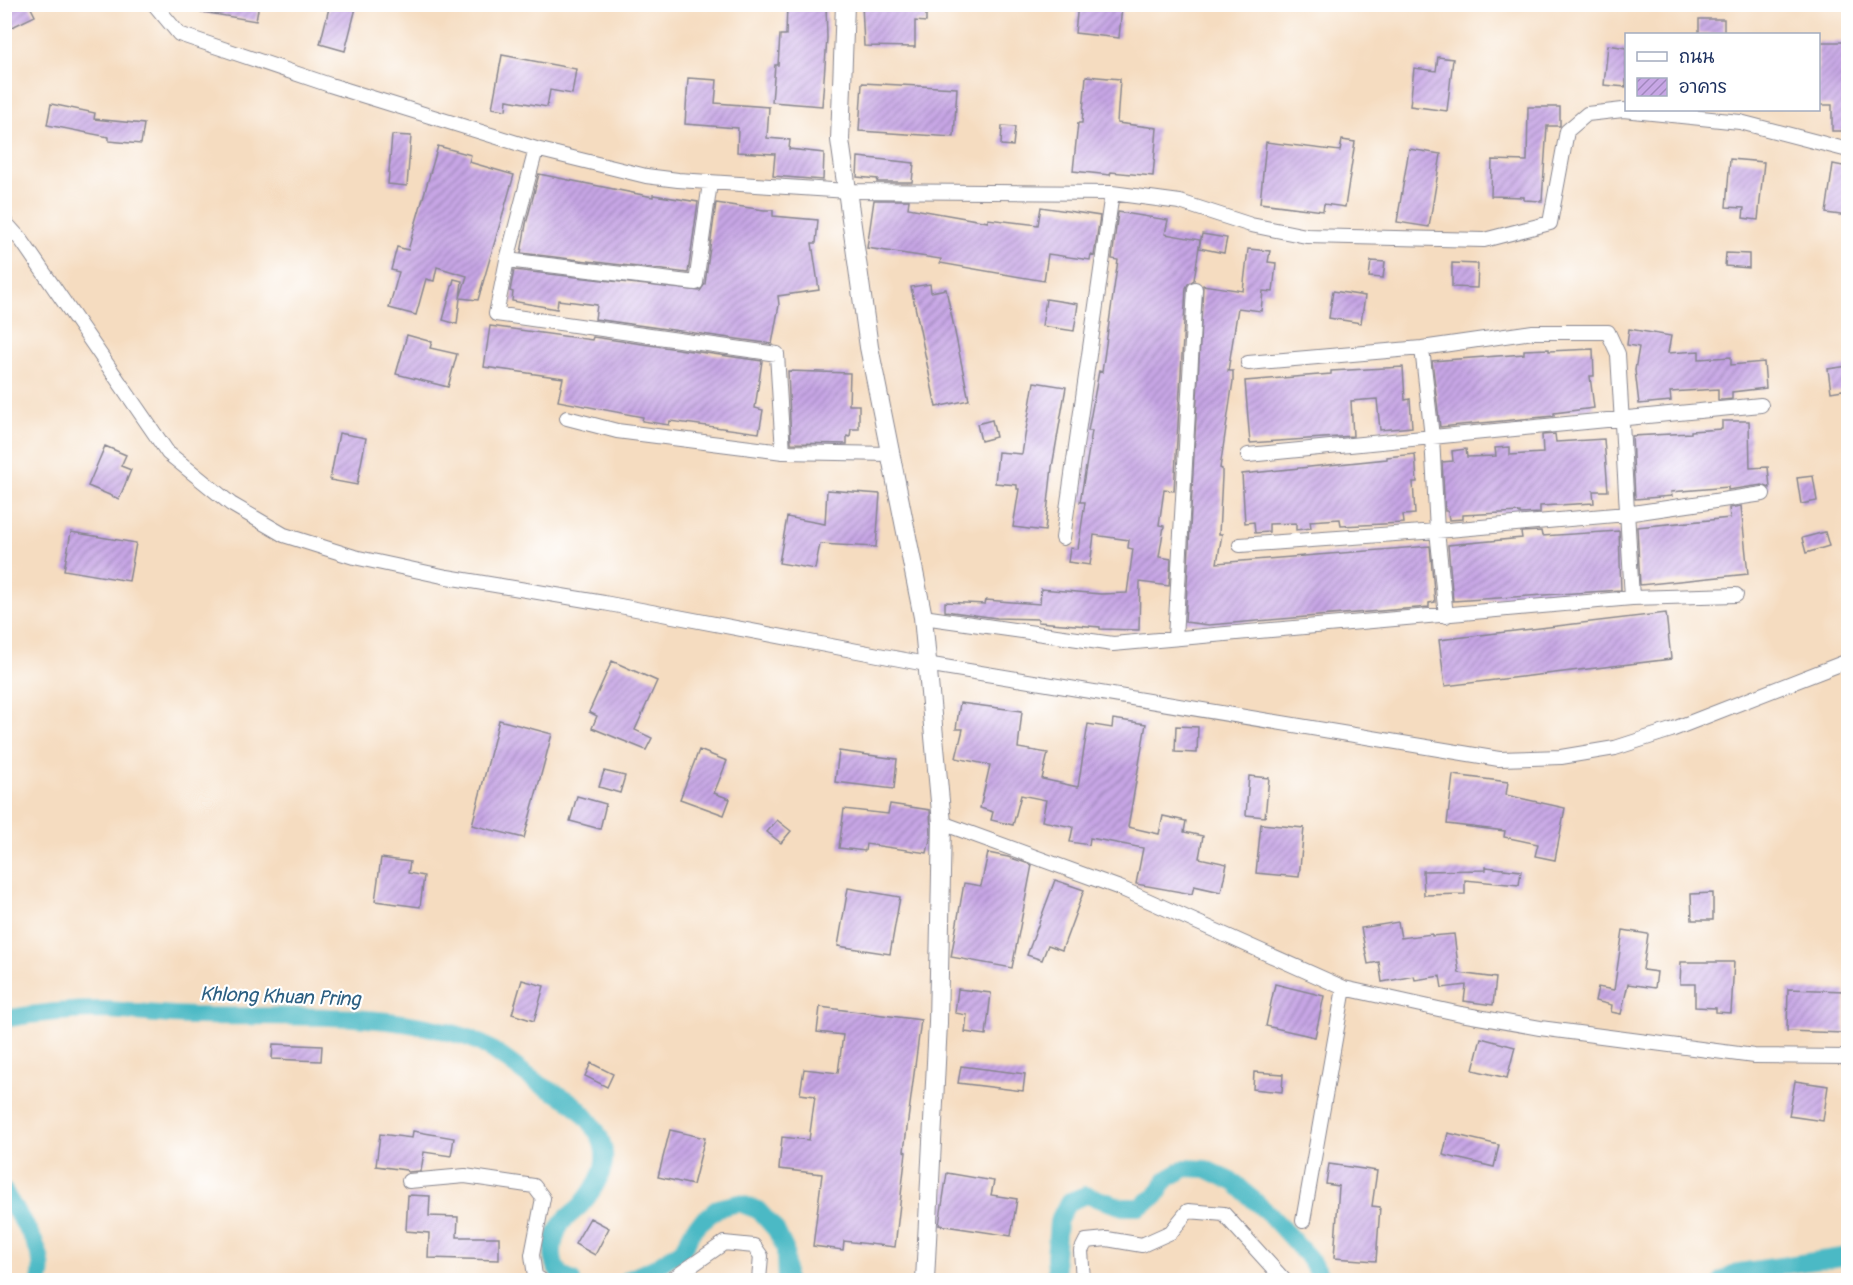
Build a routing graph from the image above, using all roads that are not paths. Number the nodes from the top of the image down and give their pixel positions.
1 (154, 4) edge
2 (844, 4) edge
3 (1625, 110) edge
4 (1633, 111) edge
5 (536, 148) junction
6 (1848, 150) edge
7 (710, 183) junction
8 (848, 190) junction
9 (1112, 193) junction
10 (4, 221) edge
11 (507, 260) junction
12 (1195, 289) dead end
13 (1422, 348) junction
14 (1248, 363) dead end
15 (1761, 405) dead end
16 (567, 418) dead end
17 (1623, 420) junction
18 (1432, 437) junction
19 (783, 452) junction
20 (891, 454) junction
21 (1248, 455) dead end
22 (1763, 494) dead end
23 (1626, 514) junction
24 (1437, 531) junction
25 (1063, 538) dead end
26 (1240, 545) dead end
27 (1736, 595) dead end
28 (1632, 598) junction
29 (1446, 616) junction
30 (923, 618) junction
31 (1175, 639) junction
32 (1848, 661) edge
33 (926, 664) junction
34 (942, 823) junction
35 (1344, 988) junction
36 (1848, 1057) edge
37 (409, 1181) dead end
38 (1303, 1221) dead end
39 (541, 1281) edge
40 (671, 1281) edge
41 (759, 1281) edge
42 (925, 1281) edge
43 (1083, 1281) edge
44 (1284, 1281) edge

1 - 5 street
2 - 8 street
3 - 9 street
4 - 6 street
5 - 7 street
5 - 11 street
7 - 8 street
7 - 11 street
8 - 9 street
8 - 20 street
9 - 25 street
10 - 33 street
11 - 19 street
12 - 31 street
13 - 14 street
13 - 17 street
13 - 18 street
15 - 17 street
16 - 19 street
17 - 18 street
17 - 23 street
18 - 21 street
18 - 24 street
19 - 20 street
20 - 30 street
22 - 23 street
23 - 24 street
23 - 28 street
24 - 26 street
24 - 29 street
27 - 28 street
28 - 29 street
29 - 31 street
30 - 31 street
30 - 33 street
32 - 33 street
33 - 34 street
34 - 35 street
34 - 42 street
35 - 36 street
35 - 38 street
37 - 39 street
40 - 41 street
43 - 44 street

